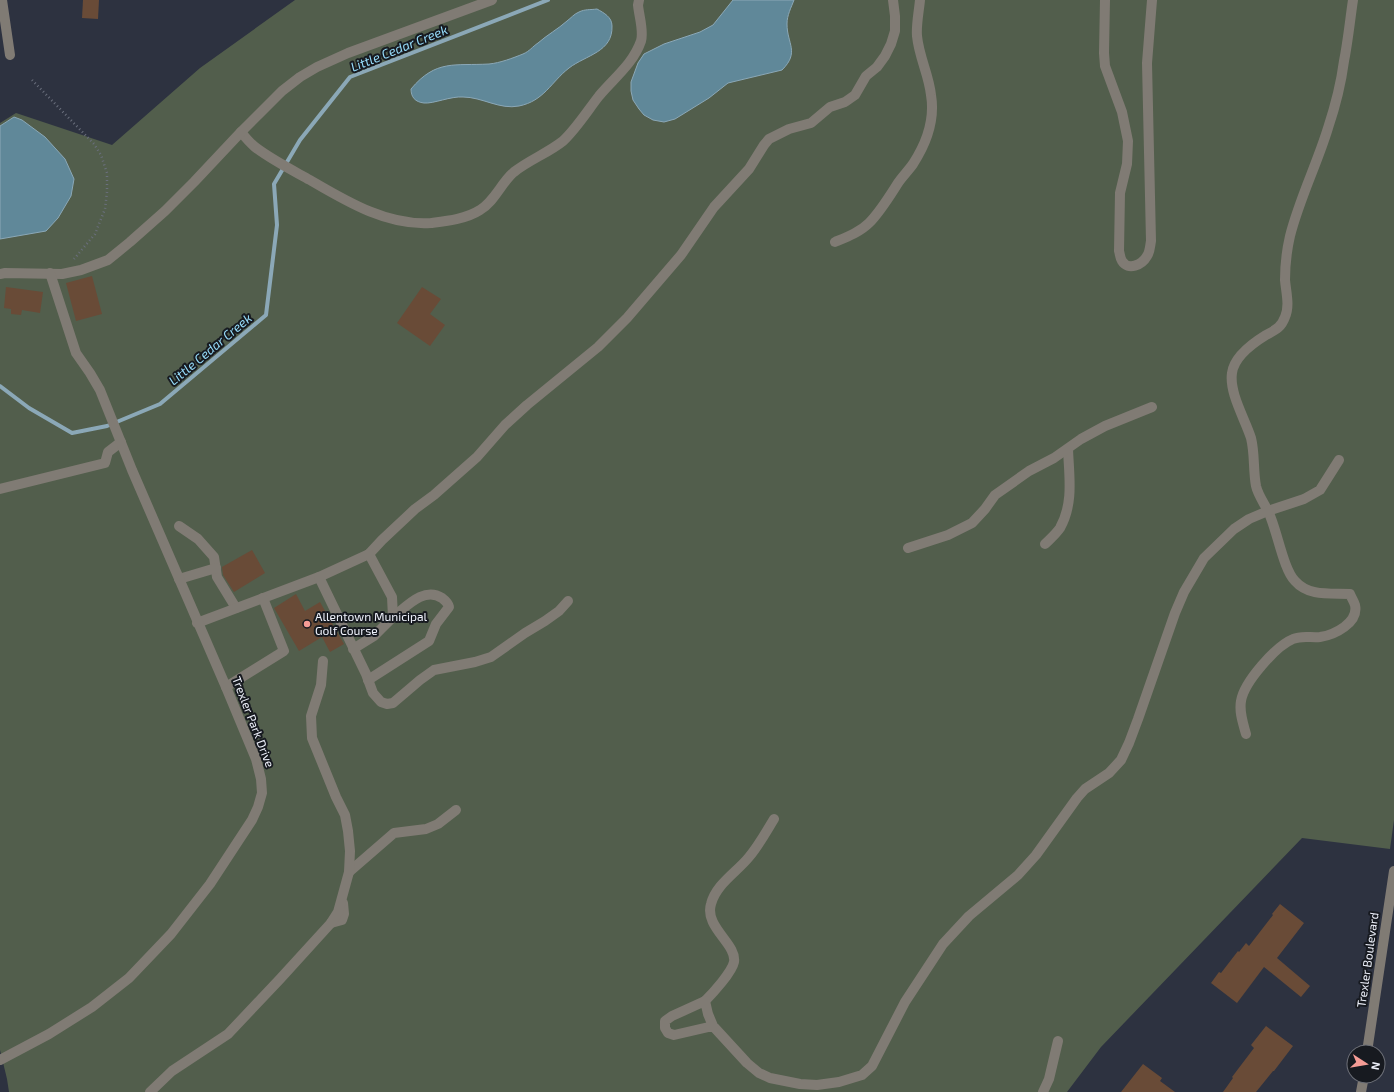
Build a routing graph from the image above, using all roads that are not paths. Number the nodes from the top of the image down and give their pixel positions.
1 (2, 0) edge
2 (492, 0) edge
3 (639, 0) edge
4 (892, 0) edge
5 (920, 0) edge
6 (1105, 0) edge
7 (1152, 0) edge
8 (1353, 0) edge
9 (10, 55) dead end
10 (240, 132) junction
11 (835, 242) dead end
12 (50, 273) junction
13 (0, 274) edge
14 (1152, 407) dead end
15 (119, 438) junction
16 (1068, 449) junction
17 (1339, 460) dead end
18 (0, 489) edge
19 (1268, 511) junction
20 (179, 526) dead end
21 (1045, 544) dead end
22 (908, 548) dead end
23 (369, 554) junction
24 (216, 568) junction
25 (318, 577) junction
26 (179, 579) junction
27 (263, 598) junction
28 (568, 601) dead end
29 (236, 608) junction
30 (393, 617) junction
31 (198, 623) junction
32 (353, 649) junction
33 (323, 661) dead end
34 (368, 680) junction
35 (226, 687) junction
36 (1246, 734) dead end
37 (456, 810) dead end
38 (774, 819) dead end
39 (1394, 871) edge
40 (349, 872) junction
41 (705, 1001) junction
42 (713, 1026) junction
43 (1058, 1040) dead end
44 (1368, 1044) edge
45 (0, 1060) edge
46 (150, 1092) edge
47 (1043, 1092) edge

1 - 9 street
2 - 10 street
3 - 10 street
4 - 23 street
5 - 11 street
6 - 7 street
8 - 19 street
10 - 12 street
12 - 13 street
12 - 15 street, Trexler Park Drive
14 - 16 street
15 - 18 street
15 - 26 street, Trexler Park Drive
16 - 21 street
16 - 22 street
17 - 19 street
19 - 36 street
19 - 42 street
20 - 24 street
23 - 25 street
23 - 30 street
24 - 26 street
24 - 29 street
25 - 27 street
25 - 32 street
26 - 31 street, Trexler Park Drive
27 - 29 street
27 - 35 street
28 - 34 street
29 - 31 street
30 - 32 street
30 - 34 street
31 - 35 street, Trexler Park Drive
32 - 34 street
33 - 40 street
35 - 45 street, Trexler Park Drive
37 - 40 street
38 - 41 street
39 - 44 street, Trexler Boulevard
40 - 46 street
41 - 42 street
41 - 42 street
43 - 47 street

